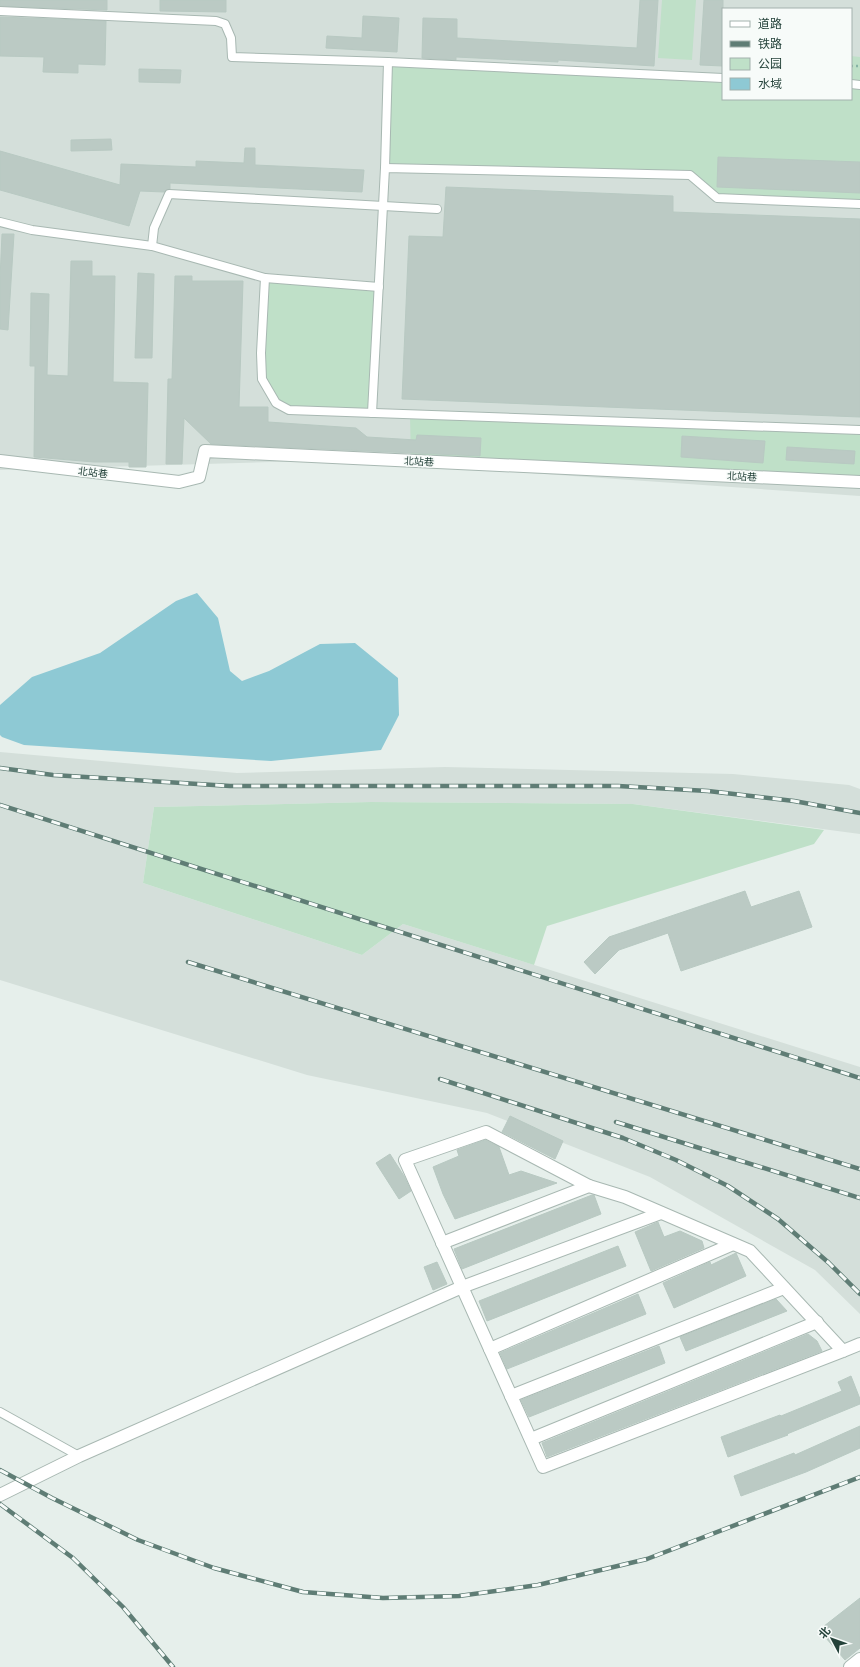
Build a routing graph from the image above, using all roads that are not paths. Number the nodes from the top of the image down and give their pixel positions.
1 (0, 11) edge
2 (388, 62) junction
3 (722, 78) edge
4 (385, 168) junction
5 (860, 204) edge
6 (383, 206) junction
7 (437, 209) dead end
8 (0, 222) edge
9 (152, 246) junction
10 (265, 278) junction
11 (379, 287) junction
12 (372, 413) junction
13 (860, 430) edge
14 (0, 461) edge
15 (860, 482) edge
16 (589, 1186) junction
17 (661, 1213) junction
18 (442, 1242) junction
19 (733, 1244) junction
20 (462, 1287) junction
21 (784, 1288) junction
22 (817, 1322) junction
23 (860, 1344) edge
24 (490, 1349) junction
25 (844, 1351) junction
26 (511, 1396) junction
27 (0, 1412) edge
28 (530, 1439) junction
29 (79, 1456) junction
30 (0, 1495) edge
31 (860, 1659) edge
32 (850, 1667) edge

1 - 2 lane
2 - 3 lane
2 - 4 lane
4 - 5 lane
4 - 6 lane
6 - 7 lane
6 - 9 lane
6 - 11 lane
8 - 9 lane
9 - 10 lane
10 - 11 lane
10 - 12 lane
11 - 12 lane
12 - 13 lane
14 - 15 street, 北站巷
16 - 17 street
16 - 18 street
16 - 18 street
17 - 19 street
17 - 20 street
18 - 20 street
19 - 21 street
19 - 24 street
20 - 24 street
20 - 29 street
21 - 22 street
21 - 26 street
22 - 25 street
22 - 28 street
23 - 25 street
24 - 26 street
25 - 28 street
26 - 28 street
27 - 29 lane
29 - 30 street
31 - 32 street

